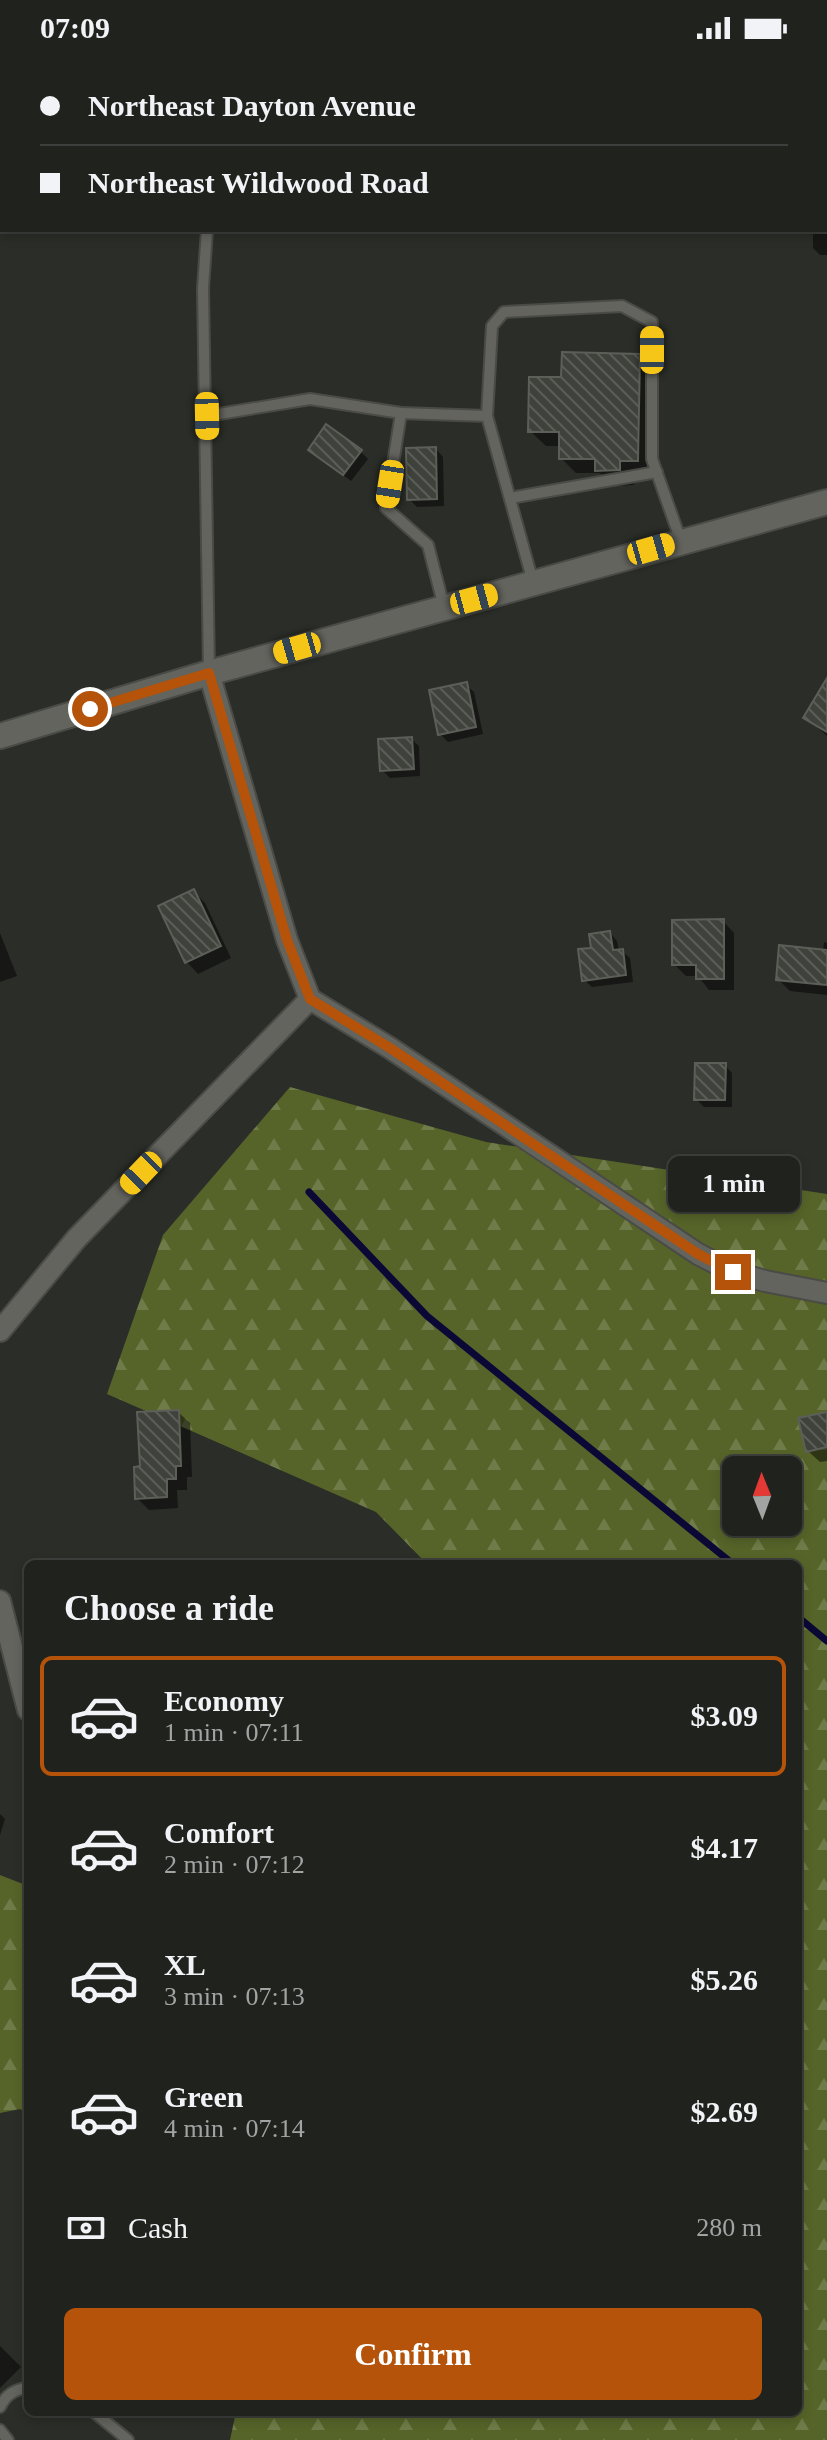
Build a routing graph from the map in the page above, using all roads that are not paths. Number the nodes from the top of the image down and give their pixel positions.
1 (207, 232) edge
2 (401, 413) junction
3 (207, 416) junction
4 (487, 416) junction
5 (657, 472) junction
6 (510, 498) junction
7 (827, 502) edge
8 (681, 541) junction
9 (533, 582) junction
10 (444, 607) junction
11 (209, 673) junction
12 (0, 736) edge
13 (310, 999) junction
14 (827, 1293) edge
15 (0, 1331) edge
16 (0, 1601) edge
17 (24, 1694) edge
18 (24, 2388) edge
19 (0, 2407) edge
20 (99, 2416) edge
21 (0, 2430) edge
22 (8, 2440) edge
23 (128, 2440) edge

1 - 3 lane
2 - 3 lane
2 - 4 lane
2 - 10 lane
3 - 11 lane
4 - 5 lane
4 - 6 lane
5 - 6 lane
5 - 8 lane
6 - 9 lane
7 - 8 street
8 - 9 street
9 - 10 street
10 - 11 street
11 - 12 street
11 - 13 street
13 - 14 street
13 - 15 street
16 - 17 street
18 - 19 lane
20 - 23 lane
21 - 22 lane

